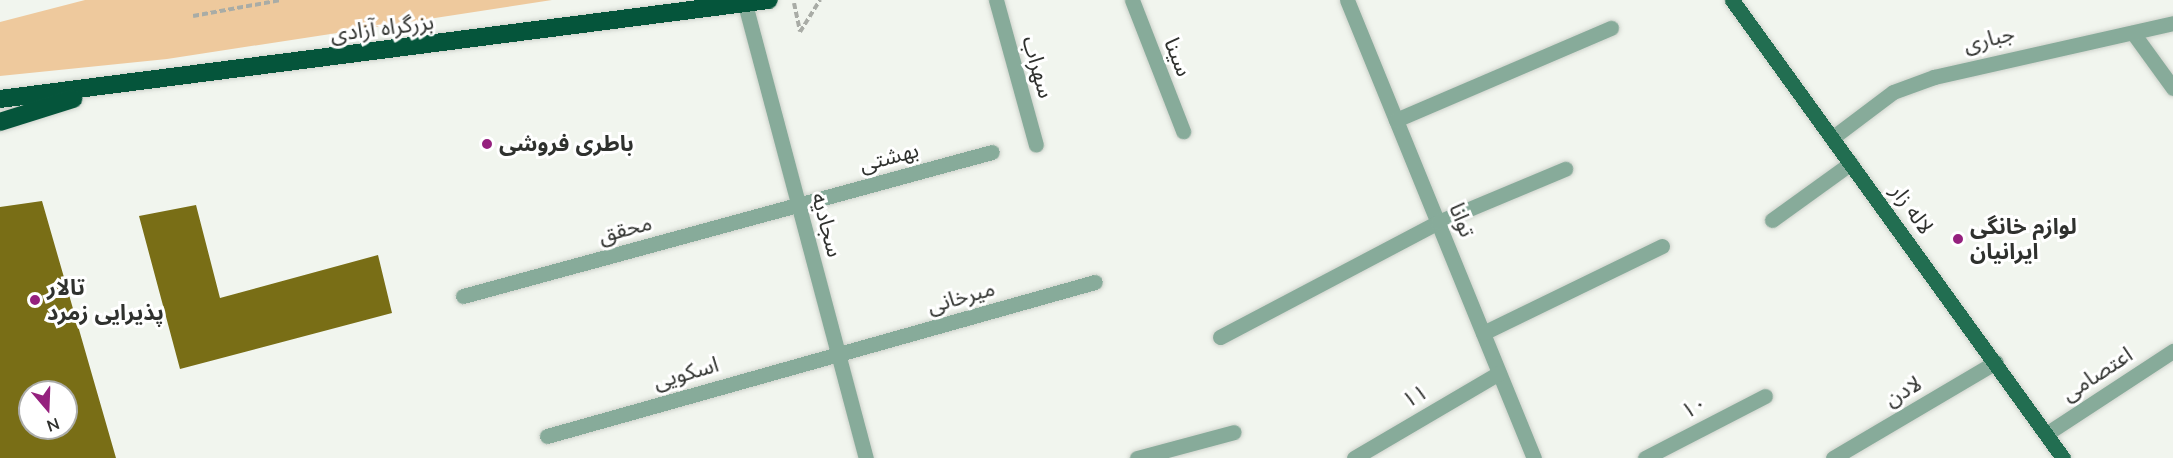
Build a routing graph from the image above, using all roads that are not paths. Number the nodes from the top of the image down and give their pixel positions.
1 (769, 0) edge
2 (996, 0) edge
3 (1131, 0) edge
4 (1347, 0) edge
5 (1732, 0) edge
6 (1744, 0) edge
7 (745, 4) junction
8 (1746, 17) junction
9 (2173, 23) edge
10 (1611, 28) dead end
11 (2133, 33) junction
12 (109, 87) junction
13 (2173, 88) edge
14 (0, 99) edge
15 (1396, 120) junction
16 (0, 122) edge
17 (1183, 131) dead end
18 (1832, 138) junction
19 (1036, 145) dead end
20 (992, 152) dead end
21 (1851, 163) junction
22 (1564, 169) dead end
23 (798, 205) junction
24 (1772, 220) dead end
25 (1438, 222) junction
26 (1662, 246) dead end
27 (1095, 282) dead end
28 (463, 296) dead end
29 (1483, 333) junction
30 (1220, 337) dead end
31 (2173, 351) edge
32 (838, 354) junction
33 (1996, 362) junction
34 (1499, 373) junction
35 (1765, 396) dead end
36 (1234, 432) dead end
37 (2046, 434) junction
38 (547, 436) dead end
39 (866, 458) edge
40 (1137, 458) edge
41 (1354, 458) edge
42 (1534, 458) edge
43 (1645, 458) edge
44 (1833, 458) edge
45 (2063, 458) edge

1 - 7 highway, بزرگراه آزادی
2 - 19 street, سهراب
3 - 17 street, سینا
4 - 15 street, توانا
5 - 8 main road, لاله زار
6 - 8 main road, لاله زار
7 - 12 highway, بزرگراه آزادی
7 - 23 street, سجادیه
8 - 18 main road, لاله زار
9 - 11 street, جباری
10 - 15 street
11 - 13 street
11 - 18 street, جباری
12 - 14 highway, بزرگراه آزادی
12 - 16 highway
15 - 25 street, توانا
18 - 21 main road, لاله زار
20 - 23 street, بهشتی
21 - 24 street
21 - 33 main road, لاله زار
22 - 25 street
23 - 28 street, محقق
23 - 32 street, سجادیه
25 - 29 street, توانا
25 - 30 street
26 - 29 street
27 - 32 street, میرخانی
29 - 34 street, توانا
31 - 37 street, اعتصامی
32 - 38 street, اسکویی
32 - 39 street, سجادیه
33 - 37 main road, لاله زار
33 - 44 street, لادن
34 - 41 street, ۱۱
34 - 42 street, توانا
35 - 43 street, ۱۰
36 - 40 street
37 - 45 main road, لاله زار

